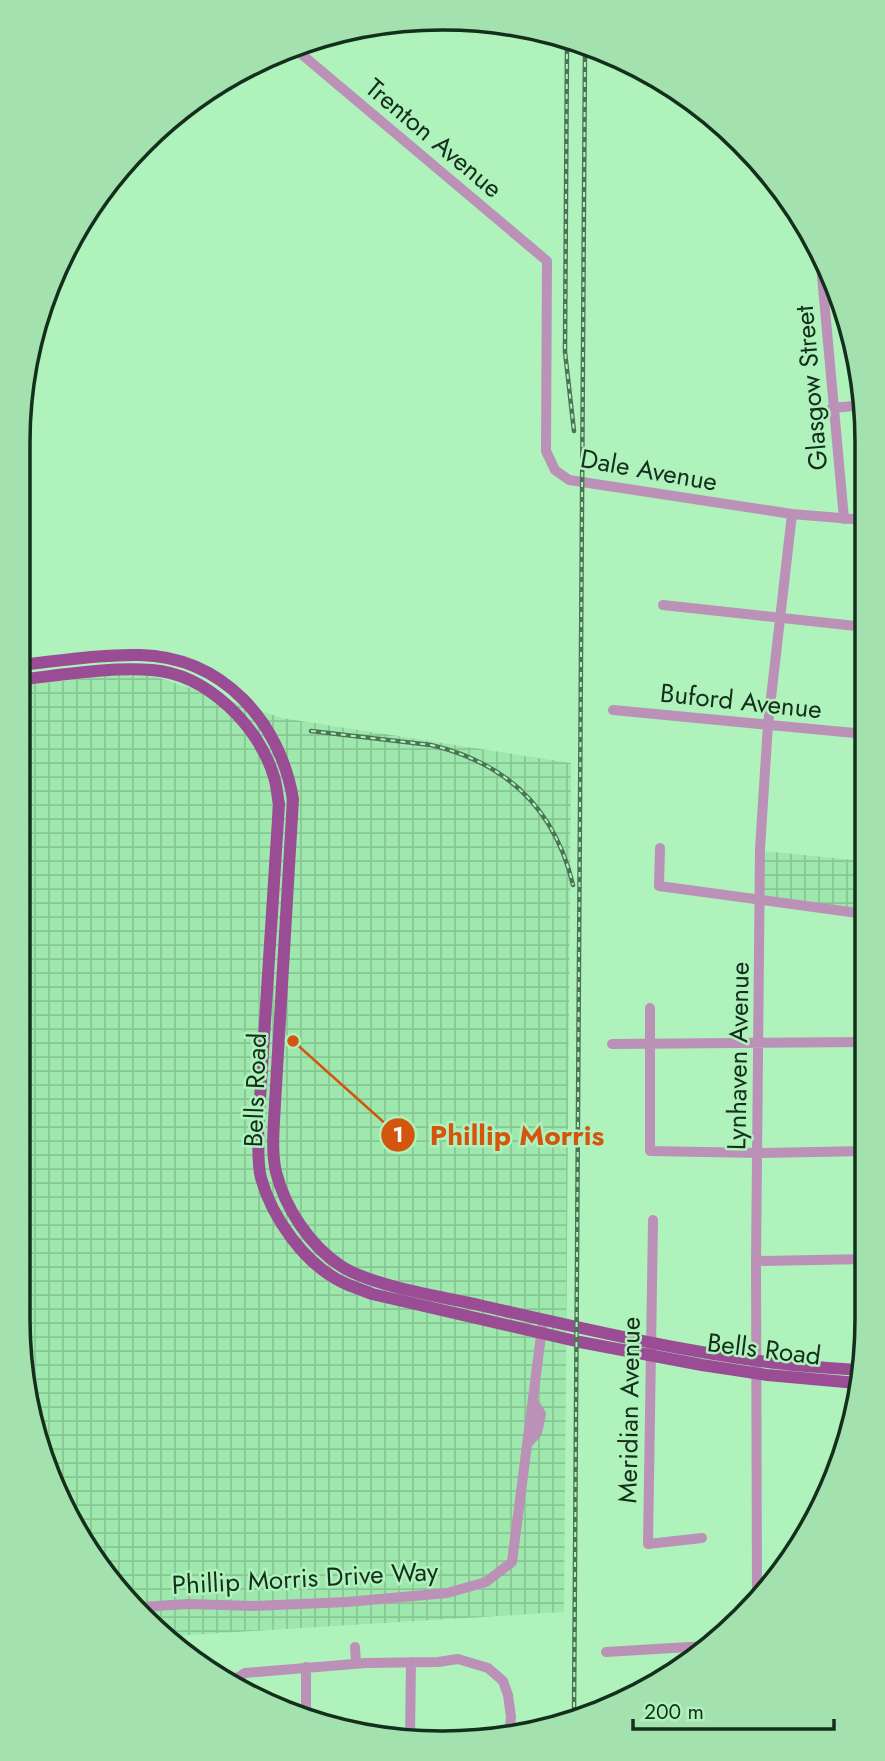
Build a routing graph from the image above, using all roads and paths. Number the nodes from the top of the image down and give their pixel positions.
1 (302, 55) edge
2 (547, 261) joint
3 (822, 281) edge
4 (853, 406) edge
5 (832, 408) junction
6 (792, 514) junction
7 (844, 519) junction
8 (855, 520) edge
9 (663, 605) dead end
10 (781, 618) junction
11 (855, 626) edge
12 (54, 662) junction
13 (30, 664) edge
14 (56, 676) junction
15 (30, 679) edge
16 (613, 710) dead end
17 (768, 724) junction
18 (855, 733) edge
19 (660, 848) dead end
20 (275, 863) junction
21 (290, 863) junction
22 (761, 901) junction
23 (855, 913) edge
24 (650, 1008) dead end
25 (855, 1042) edge
26 (759, 1043) junction
27 (612, 1044) dead end
28 (649, 1044) junction
29 (263, 1054) junction
30 (278, 1056) junction
31 (855, 1151) edge
32 (757, 1153) junction
33 (653, 1220) dead end
34 (855, 1259) edge
35 (756, 1261) junction
36 (429, 1301) junction
37 (542, 1326) junction
38 (650, 1341) junction
39 (650, 1355) junction
40 (757, 1368) junction
41 (852, 1370) edge
42 (850, 1382) edge
43 (702, 1538) dead end
44 (757, 1586) edge
45 (148, 1607) edge
46 (355, 1647) dead end
47 (693, 1647) edge
48 (606, 1652) dead end
49 (408, 1663) junction
50 (356, 1664) junction
51 (306, 1667) junction
52 (238, 1677) edge
53 (306, 1708) edge
54 (510, 1725) edge
55 (410, 1730) edge

1 - 2 street, Trenton Avenue
2 - 6 street, Dale Avenue
3 - 5 street, Glasgow Street
4 - 5 street
5 - 7 street, Glasgow Street
6 - 7 street, Dale Avenue
6 - 10 street, Lynhaven Avenue
7 - 8 street, Dale Avenue
9 - 10 street
10 - 11 street
10 - 17 street, Lynhaven Avenue
12 - 13 main road, Bells Road
12 - 14 main road
12 - 21 main road, Bells Road
14 - 15 main road, Bells Road
14 - 20 main road, Bells Road
16 - 17 street, Buford Avenue
17 - 18 street, Buford Avenue
17 - 22 street, Lynhaven Avenue
19 - 22 street
20 - 21 main road
20 - 29 main road, Bells Road
21 - 30 main road, Bells Road
22 - 23 street
22 - 26 street, Lynhaven Avenue
24 - 28 street
25 - 26 street
26 - 28 street
26 - 32 street, Lynhaven Avenue
27 - 28 street
28 - 32 street
29 - 30 main road
29 - 36 main road, Bells Road
30 - 36 main road, Bells Road
31 - 32 street
32 - 35 street, Lynhaven Avenue
33 - 38 street, Meridian Avenue
34 - 35 street
35 - 40 street, Lynhaven Avenue
36 - 37 main road, Bells Road
37 - 38 main road, Bells Road
37 - 39 main road, Bells Road
37 - 45 street, Phillip Morris Drive Way
38 - 39 street, Meridian Avenue
38 - 40 main road, Bells Road
39 - 40 main road, Bells Road
39 - 43 street, Meridian Avenue
40 - 41 main road, Bells Road
40 - 42 main road, Bells Road
40 - 44 street, Lynhaven Avenue
46 - 50 street
47 - 48 street
49 - 50 street
49 - 54 street
49 - 55 street
50 - 51 street
51 - 52 street
51 - 53 street

